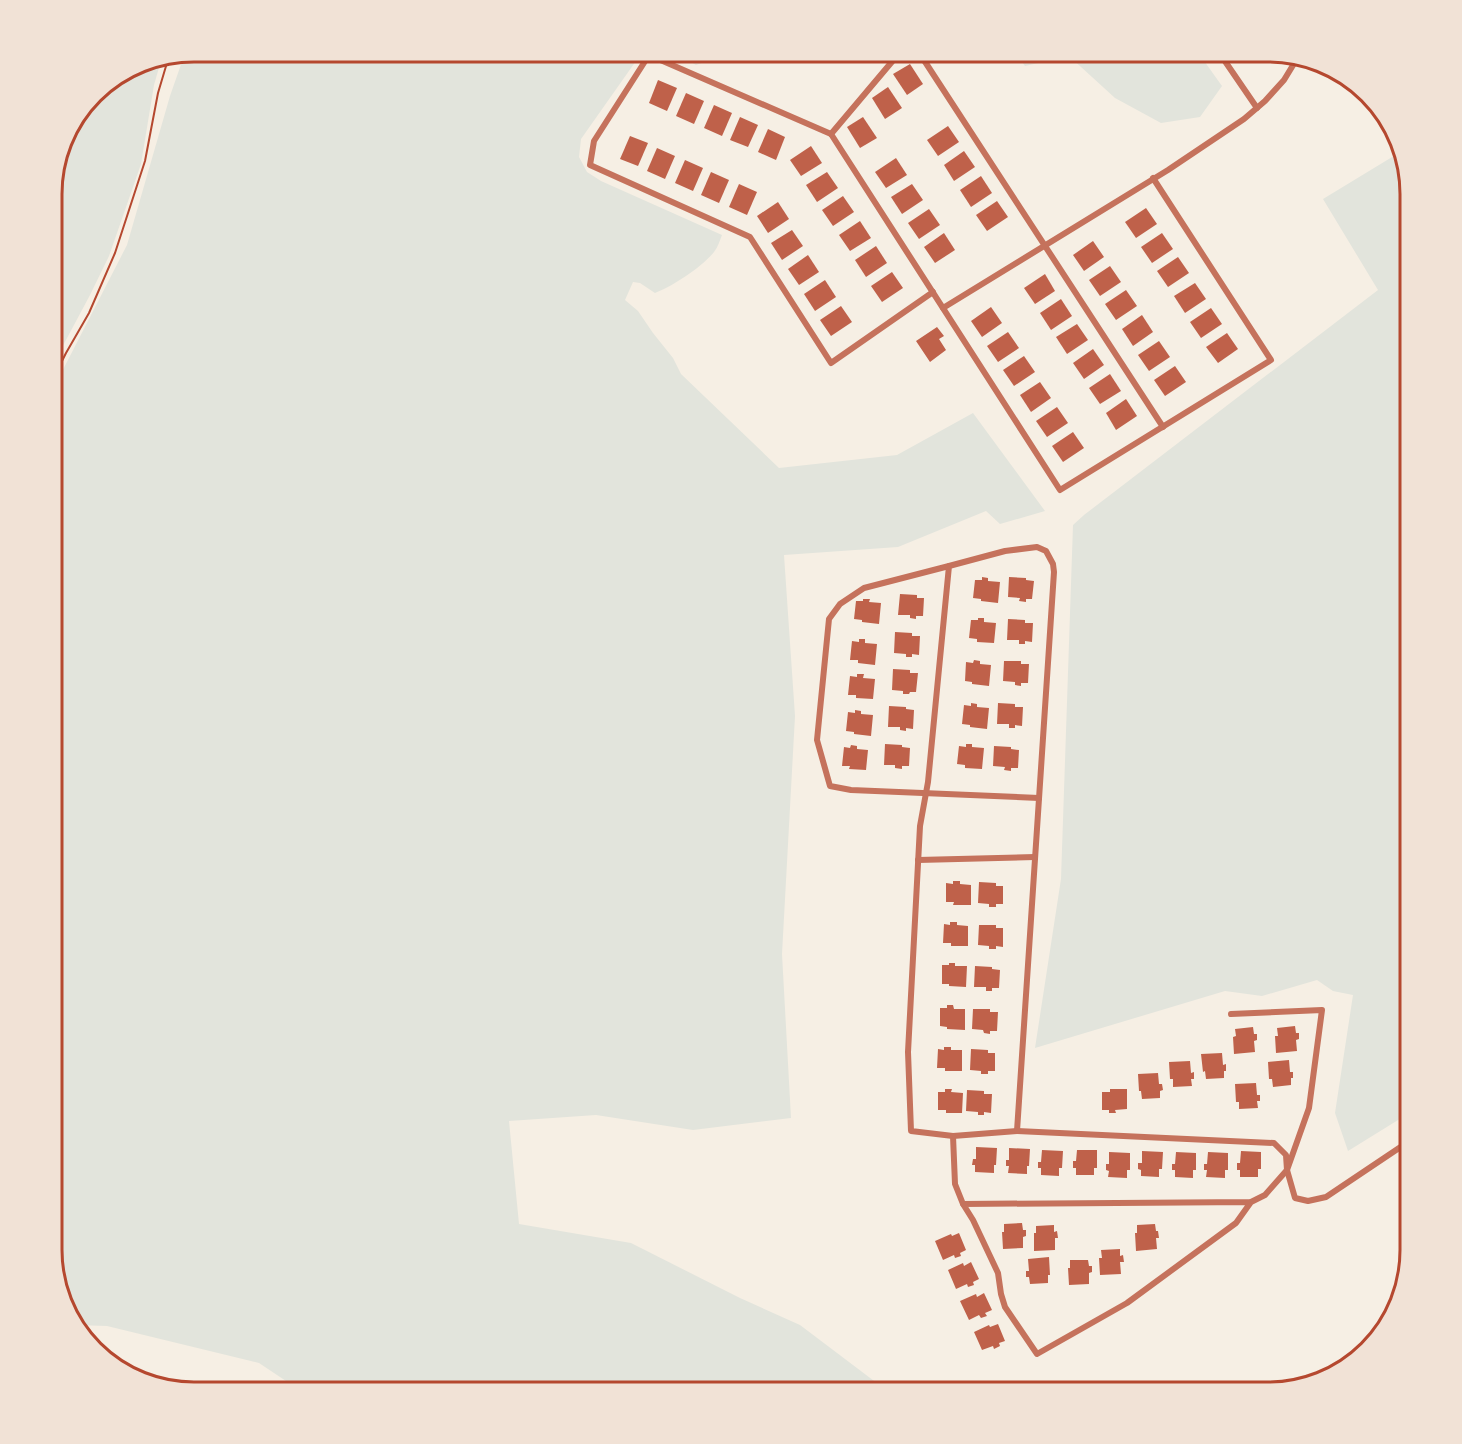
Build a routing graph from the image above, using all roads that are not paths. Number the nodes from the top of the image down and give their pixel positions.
1 (645, 62) edge
2 (665, 62) edge
3 (892, 62) edge
4 (925, 62) edge
5 (1226, 62) edge
6 (1294, 64) edge
7 (1257, 108) junction
8 (831, 134) junction
9 (1153, 178) junction
10 (1044, 246) junction
11 (933, 292) junction
12 (943, 308) junction
13 (1163, 427) junction
14 (949, 566) junction
15 (926, 792) junction
16 (1039, 798) junction
17 (1035, 857) junction
18 (918, 860) junction
19 (1231, 1014) dead end
20 (1017, 1131) junction
21 (953, 1136) junction
22 (1400, 1147) edge
23 (1287, 1170) junction
24 (1251, 1202) junction
25 (963, 1204) junction

1 - 11 street
2 - 8 street
3 - 8 street
4 - 10 street
5 - 7 street
6 - 7 street
7 - 9 street
8 - 11 street
9 - 10 street
9 - 13 street
10 - 12 street
10 - 13 street
11 - 12 street
12 - 13 street
14 - 15 street
14 - 15 street
14 - 16 street
15 - 16 street
15 - 18 street
16 - 17 street
17 - 18 street
17 - 20 street
18 - 21 street
19 - 23 street
20 - 21 street
20 - 23 street
21 - 25 street
22 - 23 street
23 - 24 street
24 - 25 street
24 - 25 street

